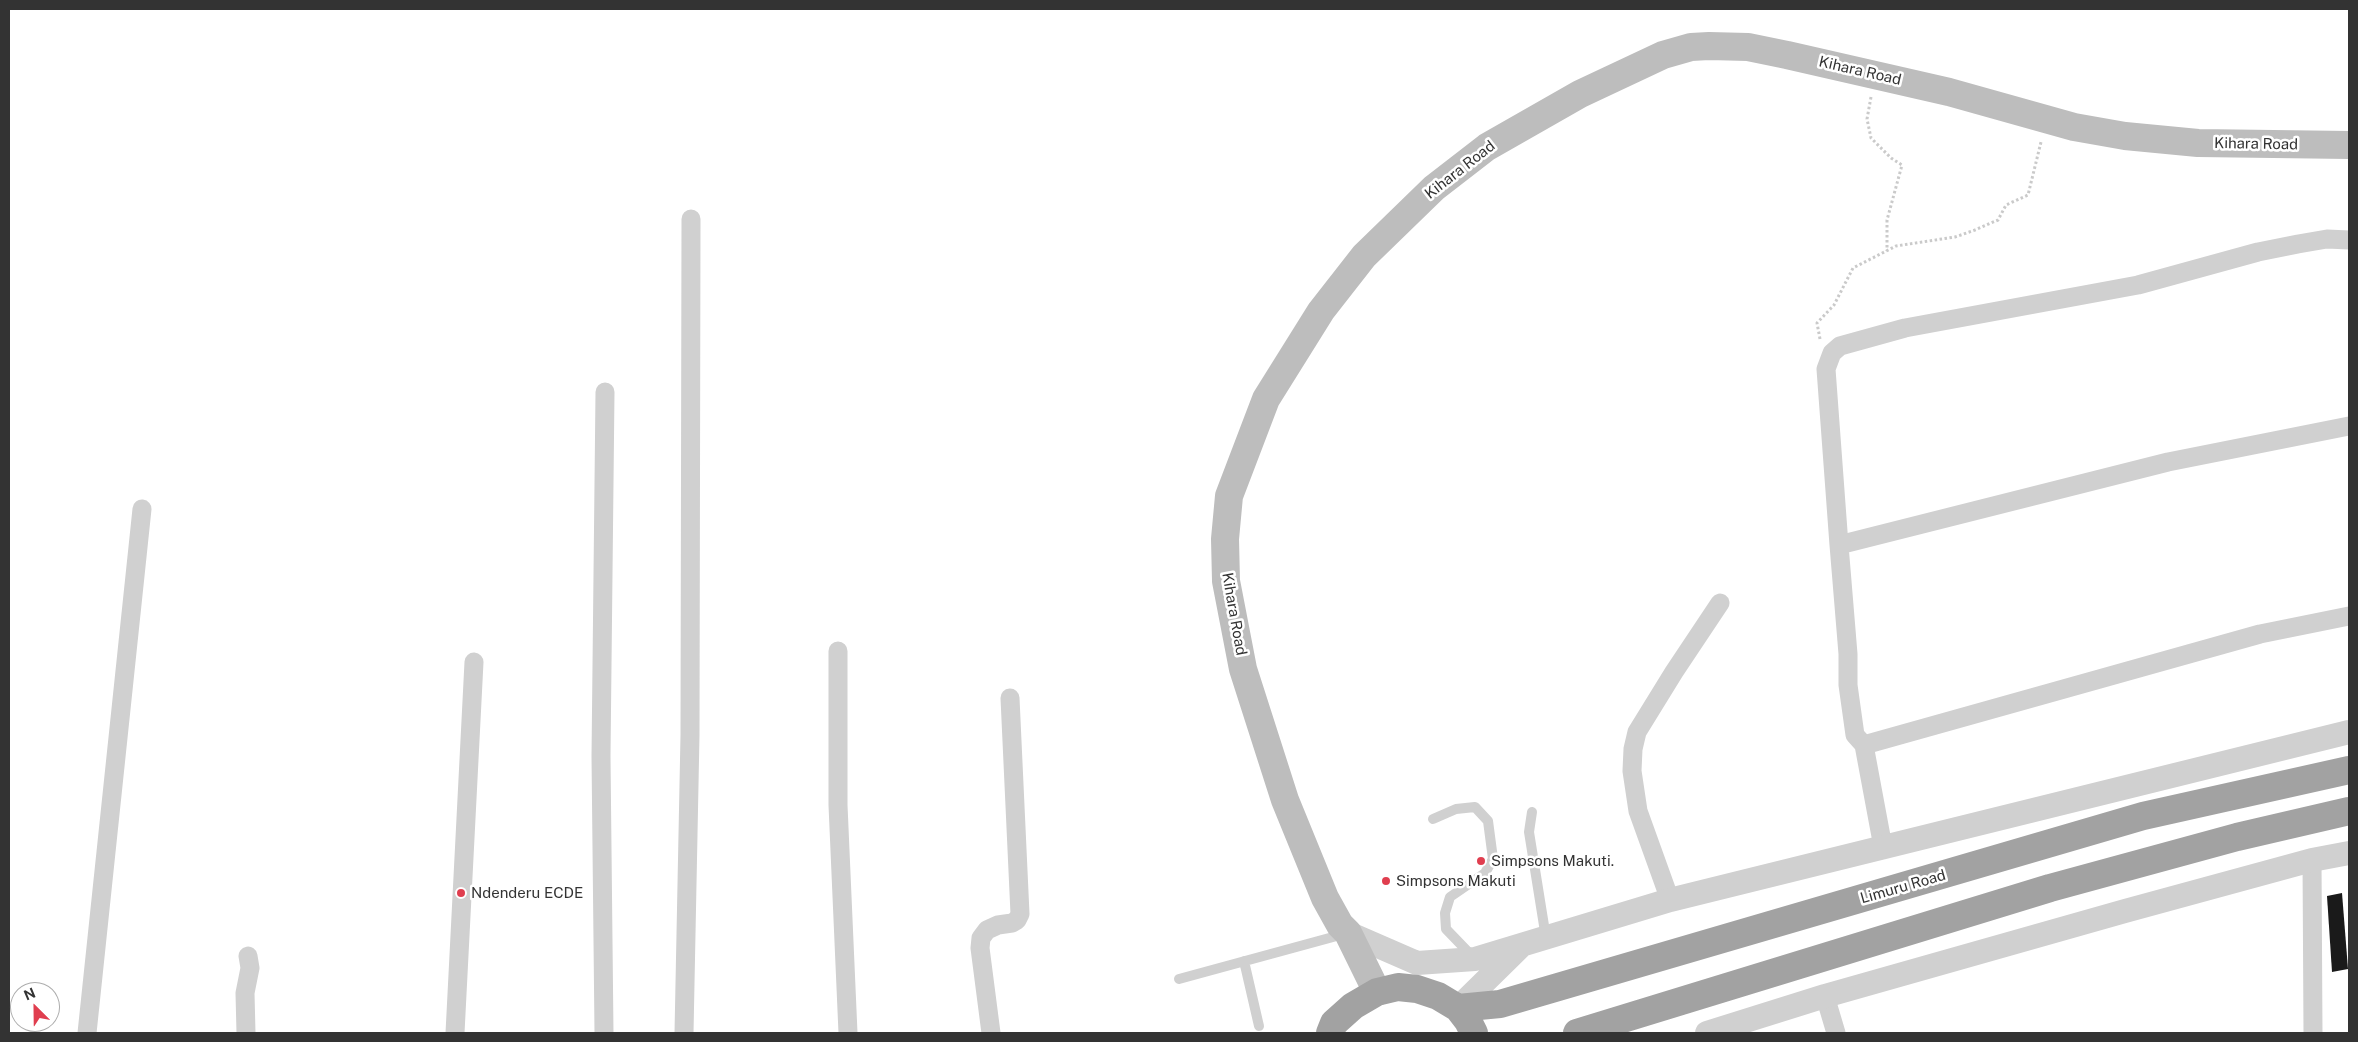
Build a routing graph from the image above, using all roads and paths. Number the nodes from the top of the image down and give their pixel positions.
1 (1873, 74) junction
2 (2047, 119) junction
3 (2349, 145) edge
4 (691, 219) dead end
5 (2349, 240) edge
6 (1887, 252) junction
7 (1826, 369) junction
8 (605, 392) dead end
9 (2349, 426) edge
10 (142, 509) dead end
11 (1839, 545) junction
12 (1720, 603) dead end
13 (2349, 616) edge
14 (838, 651) dead end
15 (474, 662) dead end
16 (1010, 698) dead end
17 (2349, 732) edge
18 (1864, 745) junction
19 (2349, 770) edge
20 (2349, 811) edge
21 (1532, 812) dead end
22 (1433, 819) dead end
23 (1883, 847) junction
24 (2349, 853) edge
25 (2312, 860) junction
26 (1670, 900) junction
27 (1348, 933) junction
28 (1546, 938) junction
29 (1521, 946) junction
30 (248, 956) dead end
31 (1475, 959) junction
32 (1244, 961) junction
33 (1179, 979) dead end
34 (1377, 992) junction
35 (1825, 996) junction
36 (1458, 1008) junction
37 (1259, 1026) dead end
38 (1327, 1030) edge
39 (87, 1033) edge
40 (246, 1033) edge
41 (455, 1033) edge
42 (604, 1033) edge
43 (684, 1033) edge
44 (848, 1033) edge
45 (991, 1033) edge
46 (1474, 1033) edge
47 (1577, 1033) edge
48 (1707, 1033) edge
49 (1836, 1033) edge
50 (2312, 1033) edge

1 - 2 main road, Kihara Road
1 - 6 path
1 - 27 main road, Kihara Road
2 - 3 main road, Kihara Road
2 - 6 path
4 - 43 street
5 - 7 street
6 - 7 path
7 - 11 street
8 - 42 street
9 - 11 street
10 - 39 street
11 - 18 street
12 - 26 street
13 - 18 street
14 - 44 street
15 - 41 street
16 - 45 street
17 - 23 street
18 - 23 street
19 - 36 highway, Limuru Road
20 - 47 highway
21 - 28 lane
22 - 31 lane
23 - 26 street
24 - 25 street
25 - 35 street
25 - 50 street
26 - 28 street
27 - 31 street
27 - 32 lane
27 - 34 main road, Kihara Road
28 - 29 street
29 - 31 street
29 - 36 street
30 - 40 street
32 - 33 lane
32 - 37 lane
34 - 36 highway
34 - 38 highway
35 - 48 street
35 - 49 street
36 - 46 highway

